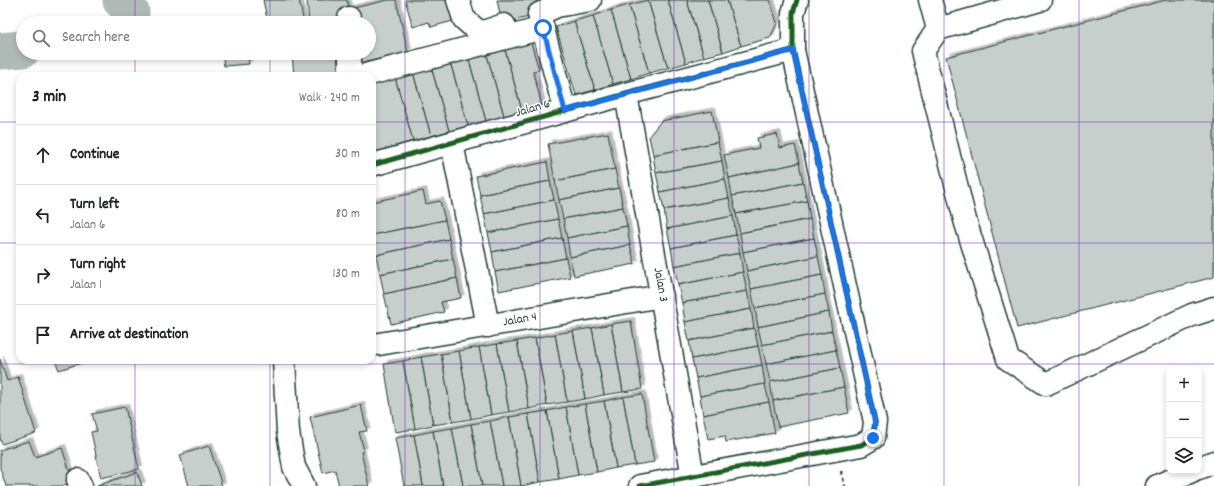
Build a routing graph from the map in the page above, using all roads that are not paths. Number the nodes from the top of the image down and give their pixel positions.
1 (458, 0) edge
2 (590, 0) edge
3 (797, 0) edge
4 (930, 0) edge
5 (1040, 0) edge
6 (548, 12) edge
7 (938, 29) junction
8 (793, 50) junction
9 (350, 60) edge
10 (350, 72) edge
11 (374, 72) edge
12 (626, 94) junction
13 (565, 111) junction
14 (452, 143) junction
15 (376, 164) edge
16 (662, 296) junction
17 (1214, 308) edge
18 (488, 326) junction
19 (379, 344) dead end
20 (284, 364) edge
21 (1214, 462) edge
22 (1202, 467) edge
23 (1185, 474) edge
24 (706, 479) edge
25 (304, 486) edge
26 (640, 486) edge
27 (1157, 486) edge

1 - 6 main road
2 - 6 main road
3 - 8 main road
4 - 7 main road
5 - 7 main road
6 - 11 main road
6 - 13 main road
7 - 17 main road
8 - 12 main road, Jalan 6
8 - 24 main road
9 - 10 main road
12 - 13 main road, Jalan 6
12 - 16 main road, Jalan 3
13 - 14 main road, Jalan 6
14 - 15 main road, Jalan 6
14 - 18 main road
16 - 18 main road, Jalan 4
16 - 24 main road, Jalan 3
18 - 19 main road, Jalan 4
20 - 25 main road
21 - 22 main road
23 - 27 main road
24 - 26 main road

